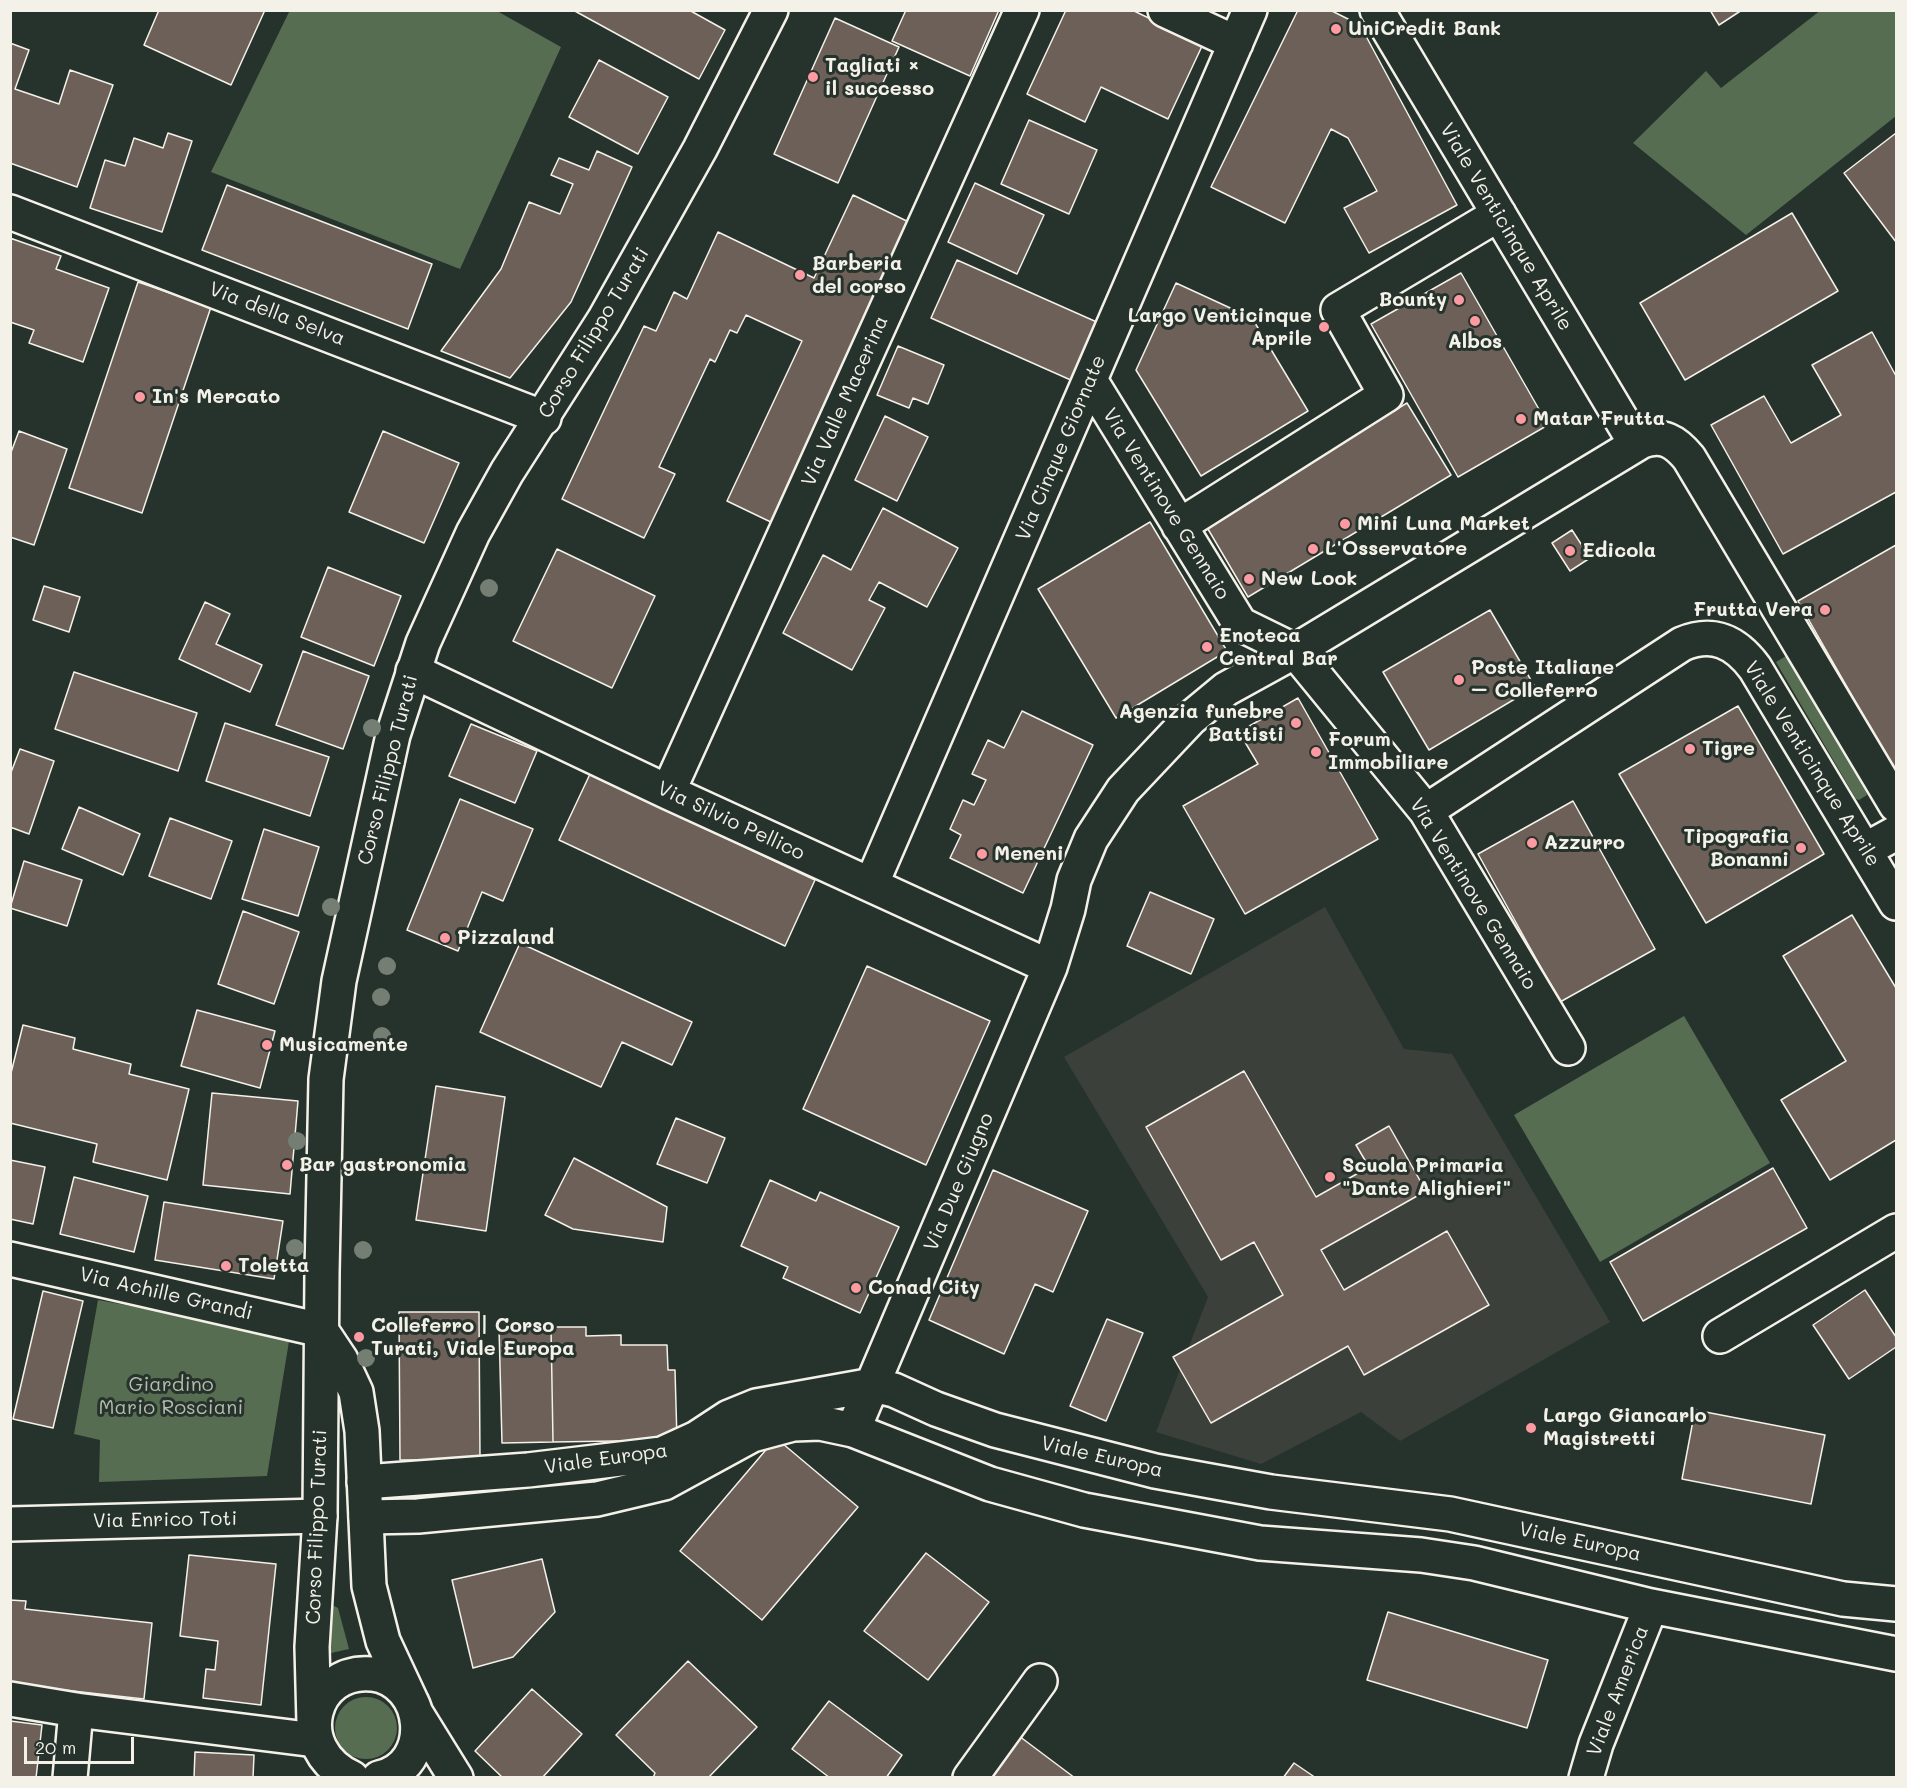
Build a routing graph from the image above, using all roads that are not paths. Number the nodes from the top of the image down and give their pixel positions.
1 (771, 10) edge
2 (1022, 10) edge
3 (1165, 10) edge
4 (1250, 10) edge
5 (1377, 10) edge
6 (1236, 43) junction
7 (10, 212) edge
8 (1498, 214) junction
9 (1090, 380) junction
10 (544, 418) junction
11 (1651, 442) junction
12 (1179, 526) junction
13 (1295, 651) junction
14 (413, 670) junction
15 (668, 792) junction
16 (1896, 805) edge
17 (1426, 811) junction
18 (1896, 832) edge
19 (1865, 850) junction
20 (872, 885) junction
21 (1896, 903) edge
22 (1050, 967) junction
23 (1568, 1048) dead end
24 (1896, 1231) edge
25 (10, 1258) edge
26 (321, 1330) junction
27 (1720, 1336) dead end
28 (873, 1385) junction
29 (853, 1430) junction
30 (364, 1482) junction
31 (320, 1500) junction
32 (366, 1517) junction
33 (10, 1524) edge
34 (1896, 1604) edge
35 (1651, 1606) junction
36 (1896, 1654) edge
37 (1040, 1681) dead end
38 (10, 1699) edge
39 (414, 1708) junction
40 (75, 1710) junction
41 (316, 1748) edge
42 (70, 1778) edge
43 (352, 1778) edge
44 (379, 1778) edge
45 (456, 1778) edge
46 (970, 1778) edge
47 (1586, 1778) edge

1 - 10 street, Corso Filippo Turati
2 - 15 street, Via Valle Macerina
3 - 6 street
4 - 6 street, Via Cinque Giornate
5 - 8 street, Viale Venticinque Aprile
6 - 9 street, Via Cinque Giornate
7 - 10 street, Via della Selva
8 - 11 street, Viale Venticinque Aprile
8 - 12 street
9 - 12 street, Via Ventinove Gennaio
9 - 20 street, Via Cinque Giornate
10 - 14 street, Corso Filippo Turati
11 - 13 street, Via Due Giugno
11 - 16 street, Viale Venticinque Aprile
12 - 13 street, Via Ventinove Gennaio
13 - 17 street, Via Ventinove Gennaio
13 - 22 street, Via Due Giugno
14 - 15 street, Via Silvio Pellico
14 - 26 street, Corso Filippo Turati
15 - 20 street, Via Silvio Pellico
17 - 19 street, Viale Venticinque Aprile
17 - 23 street, Via Ventinove Gennaio
18 - 19 street
19 - 21 street, Viale Venticinque Aprile
20 - 22 street, Via Silvio Pellico
22 - 28 street, Via Due Giugno
24 - 27 street
25 - 26 street, Via Achille Grandi
26 - 30 street
26 - 31 street, Corso Filippo Turati
28 - 29 street, Via Due Giugno
28 - 30 street, Viale Europa
28 - 34 street, Viale Europa
29 - 32 street, Viale Europa
29 - 35 street, Viale Europa
30 - 31 street, Viale Europa
30 - 32 street
31 - 33 street, Via Enrico Toti
31 - 41 street, Corso Filippo Turati
32 - 39 street
35 - 36 street, Viale Europa
35 - 47 street, Viale America
37 - 46 street
38 - 40 street
39 - 41 street
39 - 44 street
39 - 45 street
40 - 41 street
40 - 42 street
41 - 43 street

